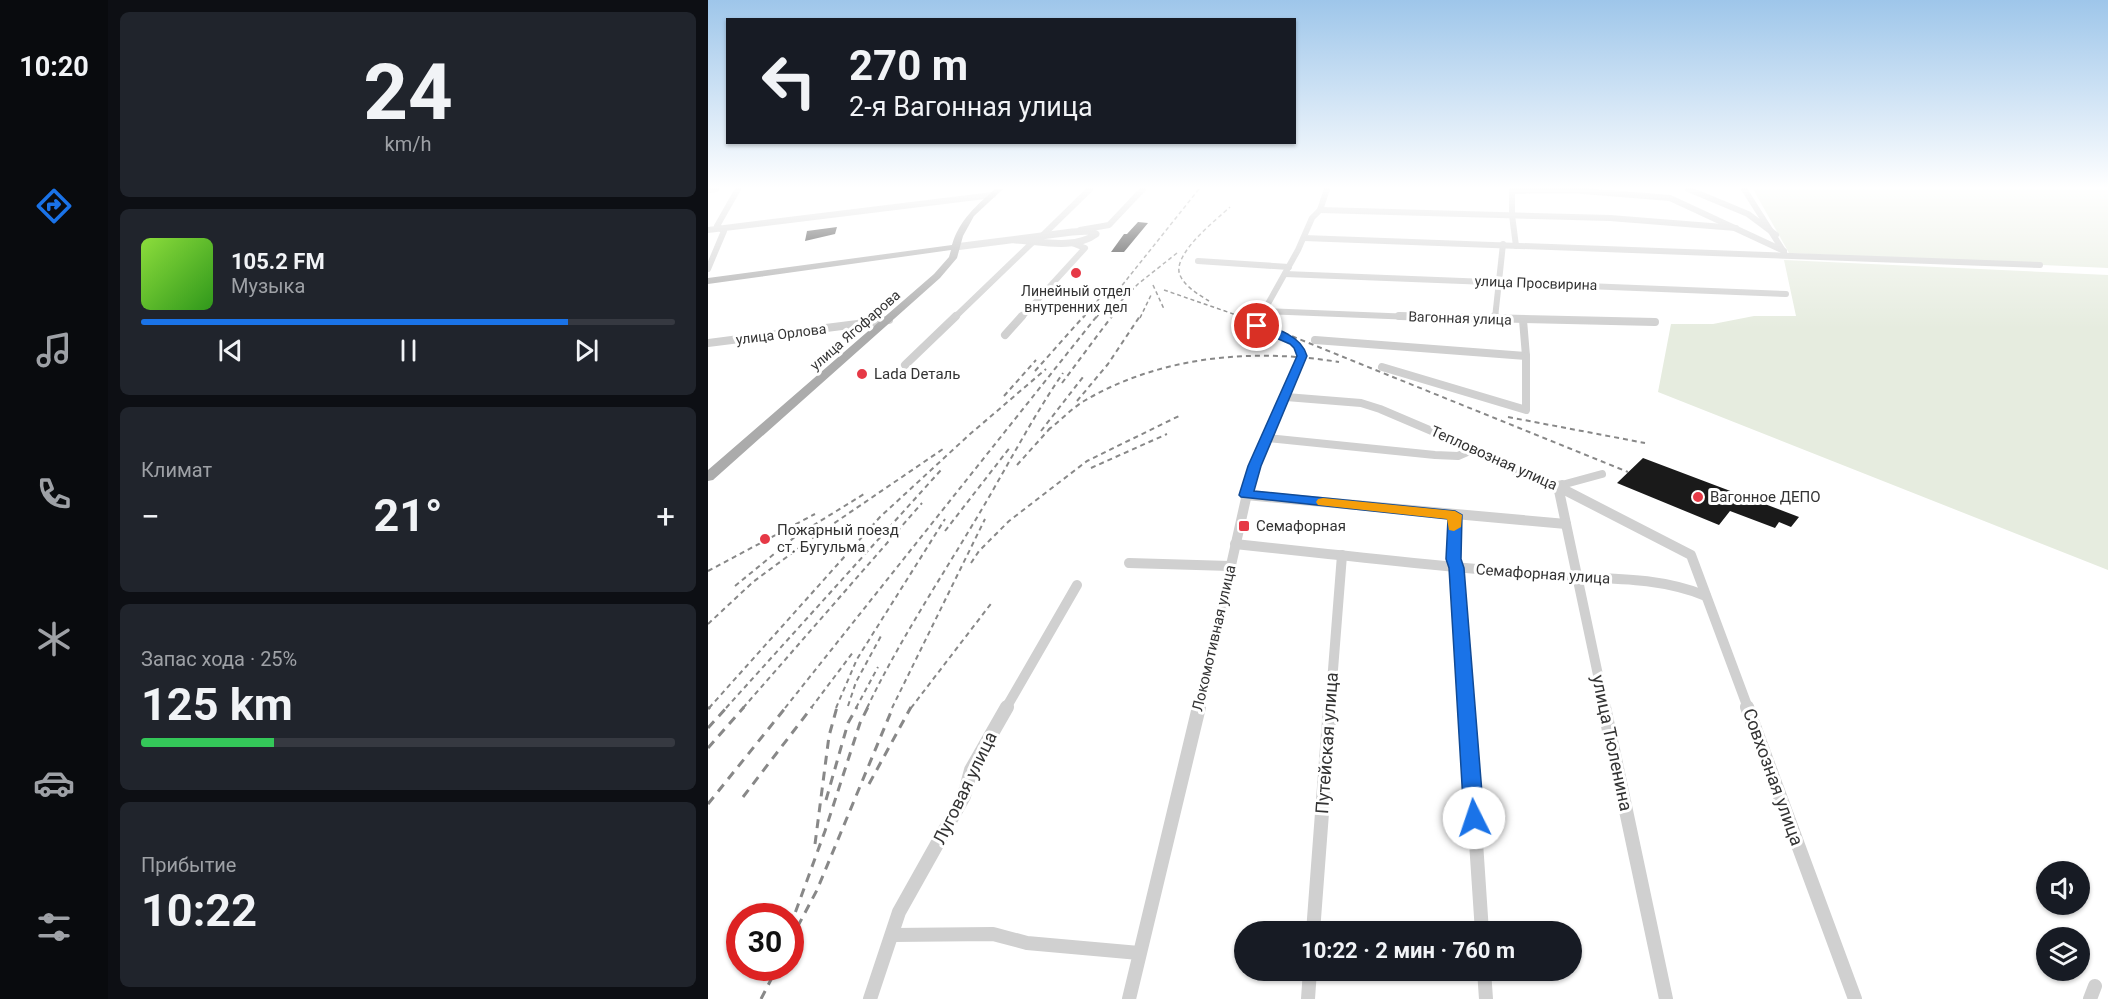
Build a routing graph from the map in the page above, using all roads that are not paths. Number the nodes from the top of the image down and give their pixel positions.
1 (1776, 235) edge
2 (722, 236) edge
3 (961, 236) edge
4 (1041, 236) edge
5 (1051, 236) edge
6 (1094, 236) edge
7 (1515, 236) edge
8 (1752, 236) edge
9 (1038, 238) junction
10 (1304, 238) joint
11 (1072, 243) junction
12 (1503, 244) junction
13 (1516, 246) junction
14 (956, 248) junction
15 (1784, 251) junction
16 (1775, 255) junction
17 (1198, 261) dead end
18 (2040, 265) dead end
19 (1289, 267) junction
20 (708, 269) edge
21 (1285, 274) junction
22 (708, 281) edge
23 (1498, 282) junction
24 (1786, 294) dead end
25 (1266, 311) junction
26 (889, 320) junction
27 (1496, 320) junction
28 (1522, 320) junction
29 (1654, 322) dead end
30 (1005, 335) dead end
31 (1315, 340) dead end
32 (708, 343) edge
33 (1526, 356) junction
34 (905, 365) dead end
35 (1382, 367) dead end
36 (1286, 397) junction
37 (1267, 438) junction
38 (1474, 450) junction
39 (1602, 474) dead end
40 (708, 477) edge
41 (1558, 486) junction
42 (1246, 495) junction
43 (1455, 515) junction
44 (1566, 524) junction
45 (1235, 544) junction
46 (1342, 555) junction
47 (1691, 555) joint
48 (1129, 563) dead end
49 (1230, 566) junction
50 (1457, 568) junction
51 (1576, 577) junction
52 (1077, 585) dead end
53 (1706, 596) junction
54 (1314, 921) edge
55 (1481, 921) edge
56 (893, 935) junction
57 (1139, 953) junction
58 (1309, 981) edge
59 (1485, 981) edge
60 (870, 999) edge
61 (1129, 999) edge
62 (1308, 999) edge
63 (1486, 999) edge
64 (1666, 999) edge
65 (1855, 999) edge

1 - 15 street
2 - 20 street
3 - 14 main road, улица Ягофарова
4 - 9 street
5 - 9 street
6 - 11 street
7 - 13 street
8 - 15 street
9 - 11 street
9 - 14 street
9 - 34 street
10 - 12 street
10 - 19 street
11 - 30 street
12 - 13 street
12 - 23 street
13 - 16 street
14 - 22 main road
14 - 26 main road, улица Ягофарова
15 - 16 street
16 - 18 street
17 - 19 street
19 - 21 street
21 - 23 street, улица Просвирина
21 - 25 street
23 - 24 street, улица Просвирина
23 - 27 street
25 - 27 street, Вагонная улица
25 - 36 street, Локомотивная улица
26 - 32 street, улица Орлова
26 - 40 main road, улица Ягофарова
27 - 28 street, Вагонная улица
28 - 29 street, Вагонная улица
28 - 33 street
31 - 33 street
33 - 35 street
36 - 37 street, Локомотивная улица
36 - 38 street, Тепловозная улица
37 - 38 street
37 - 42 street, Локомотивная улица
38 - 41 street, Тепловозная улица
39 - 41 street
41 - 44 street, улица Тюленина
41 - 47 street, Тепловозная улица
42 - 43 street
42 - 45 street, Локомотивная улица
43 - 44 street
43 - 50 street
44 - 51 street, улица Тюленина
45 - 46 street, Семафорная улица
45 - 49 street, Локомотивная улица
46 - 50 street, Семафорная улица
46 - 54 street, Путейская улица
47 - 53 street, Совхозная улица
48 - 49 street
49 - 57 street, Локомотивная улица
50 - 51 street, Семафорная улица
50 - 55 street
51 - 53 street, Семафорная улица
51 - 64 street, улица Тюленина
52 - 56 street, Луговая улица
53 - 65 street, Совхозная улица
56 - 57 street
56 - 60 street, Луговая улица
57 - 61 street, Локомотивная улица
58 - 62 street
59 - 63 street

